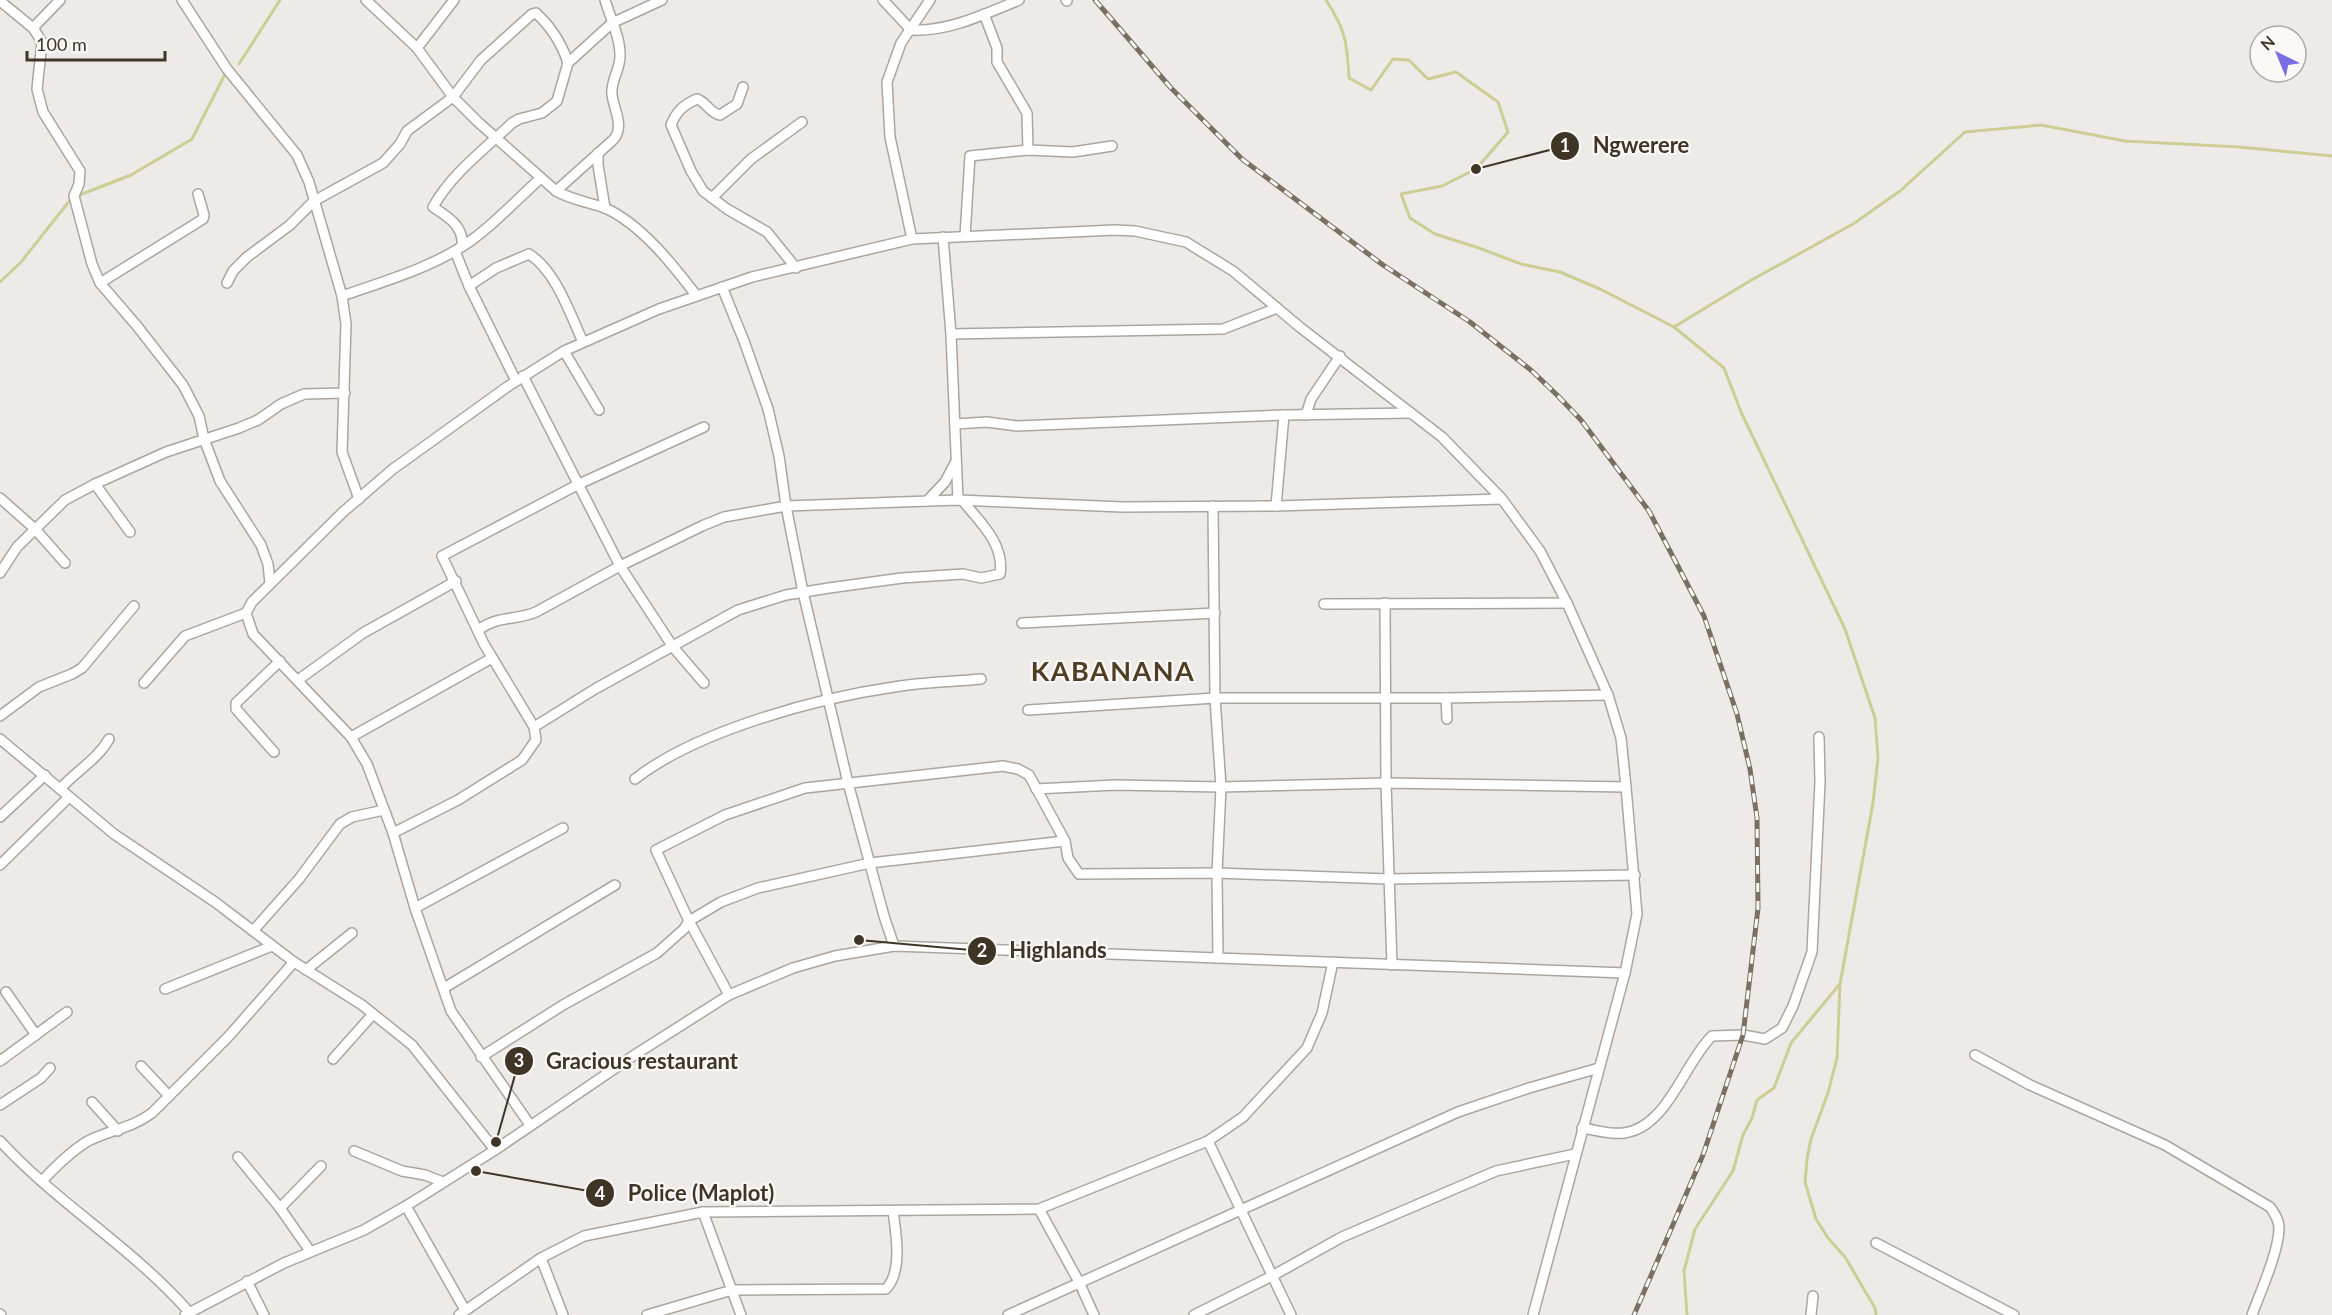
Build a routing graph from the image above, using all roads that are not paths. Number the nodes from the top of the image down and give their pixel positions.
1 (60, 0) edge
2 (182, 0) edge
3 (366, 0) edge
4 (454, 0) edge
5 (605, 0) edge
6 (662, 0) edge
7 (883, 0) edge
8 (930, 0) edge
9 (1019, 0) edge
10 (0, 1) edge
11 (984, 14) junction
12 (612, 23) junction
13 (33, 28) junction
14 (911, 30) junction
15 (417, 48) junction
16 (568, 63) junction
17 (743, 87) dead end
18 (453, 97) junction
19 (802, 123) dead end
20 (497, 139) junction
21 (1112, 146) dead end
22 (1028, 150) junction
23 (598, 153) junction
24 (541, 178) junction
25 (556, 191) junction
26 (198, 194) dead end
27 (712, 198) junction
28 (314, 201) junction
29 (605, 208) junction
30 (966, 236) junction
31 (943, 237) junction
32 (912, 239) junction
33 (459, 249) junction
34 (796, 268) junction
35 (100, 283) junction
36 (227, 283) dead end
37 (469, 286) junction
38 (722, 287) junction
39 (696, 295) junction
40 (342, 296) junction
41 (1276, 309) junction
42 (951, 334) junction
43 (584, 342) junction
44 (564, 351) junction
45 (1340, 356) junction
46 (520, 379) junction
47 (345, 393) junction
48 (599, 410) dead end
49 (1411, 413) junction
50 (1284, 415) junction
51 (1306, 415) junction
52 (956, 424) junction
53 (704, 427) dead end
54 (204, 439) junction
55 (955, 463) junction
56 (94, 484) junction
57 (579, 484) junction
58 (0, 498) edge
59 (359, 499) junction
60 (1502, 499) junction
61 (960, 500) junction
62 (927, 501) junction
63 (786, 506) junction
64 (1213, 506) junction
65 (1276, 506) junction
66 (34, 530) junction
67 (130, 532) dead end
68 (65, 563) dead end
69 (621, 566) junction
70 (0, 573) edge
71 (456, 581) junction
72 (270, 583) junction
73 (803, 592) junction
74 (1385, 603) junction
75 (1567, 603) junction
76 (1324, 604) dead end
77 (134, 606) dead end
78 (1215, 613) junction
79 (246, 614) junction
80 (1022, 623) dead end
81 (478, 630) junction
82 (673, 647) junction
83 (492, 658) junction
84 (280, 661) junction
85 (981, 679) dead end
86 (298, 680) junction
87 (144, 683) dead end
88 (704, 683) dead end
89 (1608, 695) junction
90 (1215, 698) junction
91 (1385, 698) junction
92 (1446, 698) junction
93 (828, 700) junction
94 (1028, 710) dead end
95 (0, 716) edge
96 (1447, 719) dead end
97 (534, 727) junction
98 (351, 737) junction
99 (1819, 737) dead end
100 (0, 739) edge
101 (109, 739) dead end
102 (274, 752) dead end
103 (45, 775) junction
104 (635, 779) dead end
105 (848, 783) junction
106 (1386, 783) junction
107 (1221, 787) junction
108 (1626, 787) junction
109 (60, 789) junction
110 (1036, 789) junction
111 (69, 797) junction
112 (384, 810) junction
113 (0, 817) edge
114 (563, 828) dead end
115 (393, 833) junction
116 (1065, 841) junction
117 (870, 863) junction
118 (0, 865) edge
119 (1217, 873) junction
120 (1635, 875) junction
121 (1389, 879) junction
122 (615, 885) dead end
123 (415, 908) junction
124 (689, 921) junction
125 (253, 931) junction
126 (352, 933) dead end
127 (272, 946) junction
128 (894, 946) junction
129 (1218, 958) junction
130 (294, 962) junction
131 (1333, 962) junction
132 (1392, 965) junction
133 (306, 970) junction
134 (1625, 973) junction
135 (165, 988) dead end
136 (444, 988) junction
137 (6, 992) dead end
138 (729, 995) junction
139 (67, 1012) dead end
140 (373, 1014) junction
141 (36, 1035) junction
142 (1975, 1055) dead end
143 (481, 1057) junction
144 (333, 1059) dead end
145 (0, 1060) edge
146 (141, 1066) dead end
147 (50, 1068) dead end
148 (1599, 1068) junction
149 (169, 1096) junction
150 (92, 1102) dead end
151 (0, 1105) edge
152 (530, 1125) junction
153 (1582, 1128) junction
154 (117, 1131) junction
155 (0, 1141) edge
156 (1208, 1141) junction
157 (495, 1150) junction
158 (354, 1151) dead end
159 (1575, 1154) junction
160 (238, 1156) dead end
161 (321, 1166) dead end
162 (42, 1180) junction
163 (443, 1182) junction
164 (406, 1206) junction
165 (280, 1208) junction
166 (1039, 1209) junction
167 (893, 1210) junction
168 (1242, 1210) junction
169 (703, 1212) junction
170 (1876, 1243) dead end
171 (310, 1251) junction
172 (541, 1258) junction
173 (1272, 1276) junction
174 (247, 1281) junction
175 (1079, 1282) junction
176 (732, 1290) junction
177 (1813, 1296) dead end
178 (462, 1313) edge
179 (187, 1314) edge
180 (264, 1315) edge
181 (563, 1315) edge
182 (647, 1315) edge
183 (741, 1315) edge
184 (1008, 1315) edge
185 (1094, 1315) edge
186 (1194, 1315) edge
187 (1291, 1315) edge
188 (1533, 1315) edge
189 (1811, 1315) edge
190 (2014, 1315) edge
191 (2252, 1315) edge

1 - 13 street
2 - 28 street
3 - 15 street
4 - 15 street
5 - 12 street
6 - 12 street
7 - 14 street
8 - 14 street
9 - 11 street
10 - 13 street
11 - 14 street
11 - 22 street
12 - 16 street
12 - 23 street
13 - 35 street
14 - 32 street
15 - 18 street
16 - 18 street
16 - 20 street
17 - 27 street
18 - 20 street
18 - 28 street
19 - 27 street
20 - 24 street
20 - 33 street
21 - 22 street
22 - 30 street
23 - 25 street
23 - 29 street
24 - 25 street
24 - 33 street
25 - 29 street
26 - 35 street
27 - 34 street
28 - 36 street
28 - 40 street
29 - 39 street
30 - 31 street
30 - 41 street
31 - 32 street
31 - 42 street
32 - 34 street
33 - 37 street
33 - 40 street
34 - 38 street
35 - 54 street
37 - 43 street
37 - 46 street
38 - 39 street
38 - 63 street
39 - 43 street
40 - 47 street
41 - 42 street
41 - 45 street
42 - 52 street
43 - 44 street
44 - 46 street
44 - 48 street
45 - 49 street
45 - 51 street
46 - 57 street
46 - 59 street
47 - 54 street
47 - 59 street
49 - 51 street
49 - 60 street
50 - 51 street
50 - 52 street
50 - 65 street
52 - 55 street
53 - 57 street
54 - 56 street
54 - 72 street
55 - 61 street
55 - 62 street
56 - 66 street
56 - 67 street
57 - 69 street
57 - 71 street
58 - 66 street
59 - 72 street
60 - 65 street
60 - 75 street
61 - 62 street
61 - 64 street
61 - 73 street
62 - 63 street
63 - 69 street
63 - 73 street
64 - 65 street
64 - 78 street
66 - 68 street
66 - 70 street
69 - 81 street
69 - 82 street
71 - 81 street
71 - 86 street
72 - 79 street
73 - 82 street
73 - 93 street
74 - 75 street
74 - 76 street
74 - 91 street
75 - 89 street
77 - 95 street
78 - 80 street
78 - 90 street
79 - 84 street
79 - 87 street
81 - 83 street
82 - 88 street
82 - 97 street
83 - 97 street
83 - 98 street
84 - 86 street
84 - 102 street
85 - 93 street
86 - 98 street
89 - 92 street
89 - 108 street
90 - 91 street
90 - 94 street
90 - 107 street
91 - 92 street
91 - 106 street
92 - 96 street
93 - 104 street
93 - 105 street
97 - 115 street
98 - 112 street
99 - 153 street
100 - 103 street
101 - 109 street
103 - 109 street
103 - 113 street
105 - 110 street
105 - 117 street
105 - 124 street
106 - 107 street
106 - 108 street
106 - 121 street
107 - 110 street
107 - 119 street
108 - 120 street
109 - 111 street
110 - 116 street
111 - 118 street
111 - 125 street
112 - 115 street
112 - 125 street
114 - 123 street
115 - 123 street
116 - 117 street
116 - 119 street
117 - 124 street
117 - 128 street
119 - 121 street
119 - 129 street
120 - 121 street
120 - 134 street
121 - 132 street
122 - 136 street
123 - 136 street
124 - 138 street
124 - 143 street
125 - 127 street
126 - 133 street
127 - 130 street
127 - 135 street
128 - 129 street
128 - 138 street
129 - 131 street
130 - 133 street
130 - 149 street
131 - 132 street
131 - 156 street
132 - 134 street
133 - 140 street
134 - 148 street
136 - 143 street
137 - 141 street
138 - 152 street
139 - 141 street
140 - 144 street
140 - 157 street
141 - 145 street
142 - 191 street
143 - 152 street
146 - 149 street
147 - 151 street
148 - 153 street
148 - 168 street
149 - 154 street
150 - 154 street
152 - 157 street
153 - 159 street
154 - 162 street
155 - 162 street
156 - 166 street
156 - 168 street
157 - 163 street
158 - 163 street
159 - 173 street
159 - 188 street
160 - 165 street
161 - 165 street
162 - 179 street
163 - 164 street
164 - 171 street
164 - 178 street
165 - 171 street
166 - 167 street
166 - 175 street
167 - 169 street
167 - 176 street
168 - 173 street
168 - 175 street
169 - 172 street
169 - 176 street
170 - 190 street
171 - 174 street
172 - 178 street
172 - 181 street
173 - 186 street
173 - 187 street
174 - 179 street
174 - 180 street
175 - 184 street
175 - 185 street
176 - 182 street
176 - 183 street
177 - 189 street

